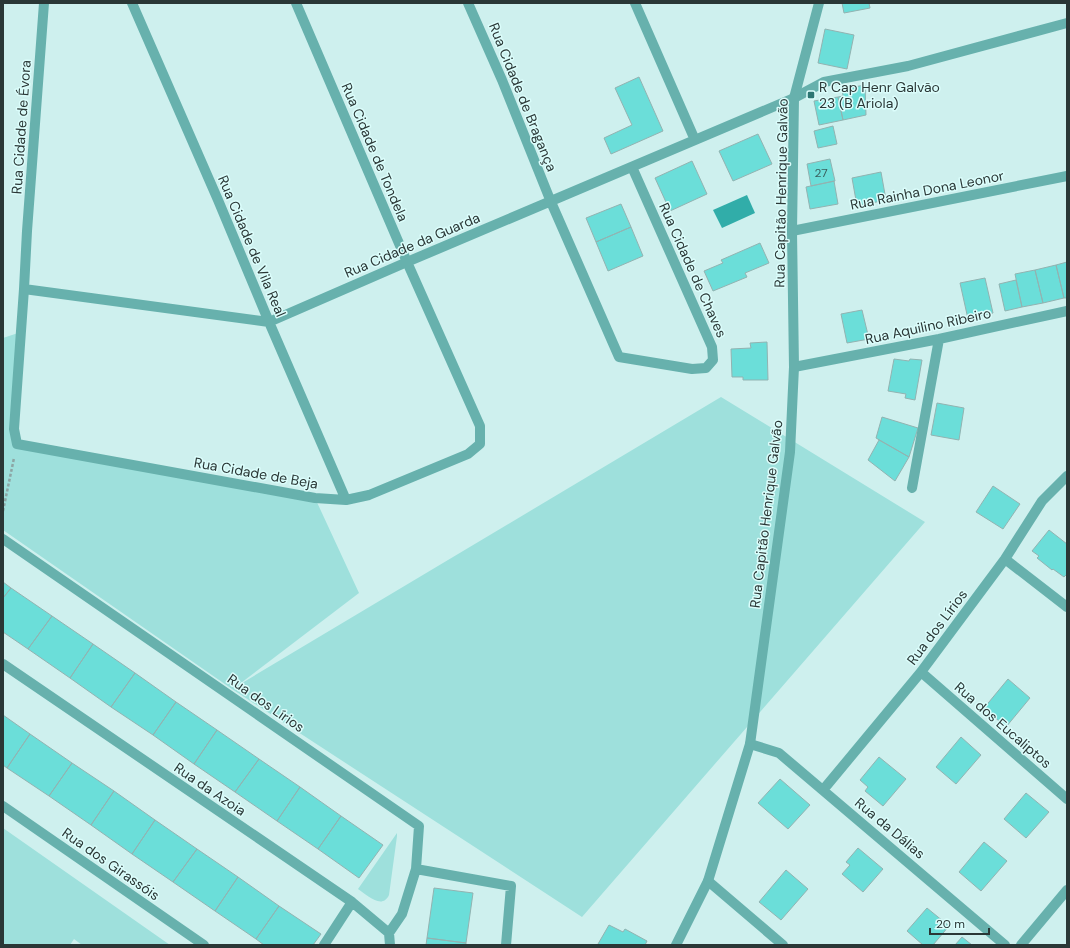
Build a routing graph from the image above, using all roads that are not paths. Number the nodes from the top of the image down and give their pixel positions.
1 (44, 3) edge
2 (132, 3) edge
3 (296, 3) edge
4 (468, 3) edge
5 (635, 3) edge
6 (819, 3) edge
7 (1067, 23) edge
8 (794, 98) junction
9 (695, 140) junction
10 (632, 167) junction
11 (1067, 176) edge
12 (551, 202) junction
13 (792, 231) junction
14 (407, 262) junction
15 (24, 289) junction
16 (1067, 311) edge
17 (269, 322) junction
18 (939, 339) junction
19 (794, 367) junction
20 (17, 444) joint
21 (480, 444) joint
22 (1067, 476) edge
23 (912, 488) dead end
24 (346, 500) junction
25 (3, 539) edge
26 (1005, 559) junction
27 (1067, 607) edge
28 (3, 664) edge
29 (921, 672) junction
30 (750, 744) junction
31 (823, 790) junction
32 (1067, 799) edge
33 (3, 806) edge
34 (416, 869) junction
35 (708, 881) junction
36 (1067, 890) edge
37 (352, 902) junction
38 (389, 933) junction
39 (204, 945) edge
40 (324, 945) edge
41 (390, 945) edge
42 (506, 945) edge
43 (676, 945) edge
44 (783, 945) edge
45 (1005, 945) edge
46 (1021, 945) edge

1 - 15 street, Rua Cidade de Évora
2 - 17 street, Rua Cidade de Vila Real
3 - 14 street, Rua Cidade de Tondela
4 - 12 street, Rua Cidade de Bragança
5 - 9 street
6 - 8 street, Rua Capitão Henrique Galvão
7 - 8 street, Rua Cidade da Guarda
8 - 9 street, Rua Cidade da Guarda
8 - 13 street, Rua Capitão Henrique Galvão
9 - 10 street, Rua Cidade da Guarda
10 - 12 street, Rua Cidade da Guarda
10 - 12 street, Rua Cidade de Chaves
11 - 13 street, Rua Rainha Dona Leonor
12 - 14 street, Rua Cidade da Guarda
13 - 19 street, Rua Capitão Henrique Galvão
14 - 17 street, Rua Cidade da Guarda
14 - 21 street, Rua Cidade de Tondela
15 - 17 street
15 - 20 street, Rua Cidade de Évora
16 - 18 street, Rua Aquilino Ribeiro
17 - 24 street, Rua Cidade de Vila Real
18 - 19 street, Rua Aquilino Ribeiro
18 - 23 street
19 - 30 street, Rua Capitão Henrique Galvão
20 - 24 street, Rua Cidade de Beja
21 - 24 street, Rua Cidade de Beja
22 - 26 street, Rua dos Lírios
25 - 34 street, Rua dos Lírios
26 - 27 street
26 - 29 street, Rua dos Lírios
28 - 37 street, Rua da Azoia
29 - 31 street, Rua dos Lírios
29 - 32 street, Rua dos Eucaliptos
30 - 31 street, Rua da Dálias
30 - 35 street, Rua Capitão Henrique Galvão
31 - 45 street, Rua da Dálias
33 - 39 street, Rua dos Girassóis
34 - 38 street, Rua dos Lírios
34 - 42 street
35 - 43 street, Rua Capitão Henrique Galvão
35 - 44 street
36 - 46 street
37 - 38 street, Rua da Azoia
37 - 40 street
38 - 41 street

